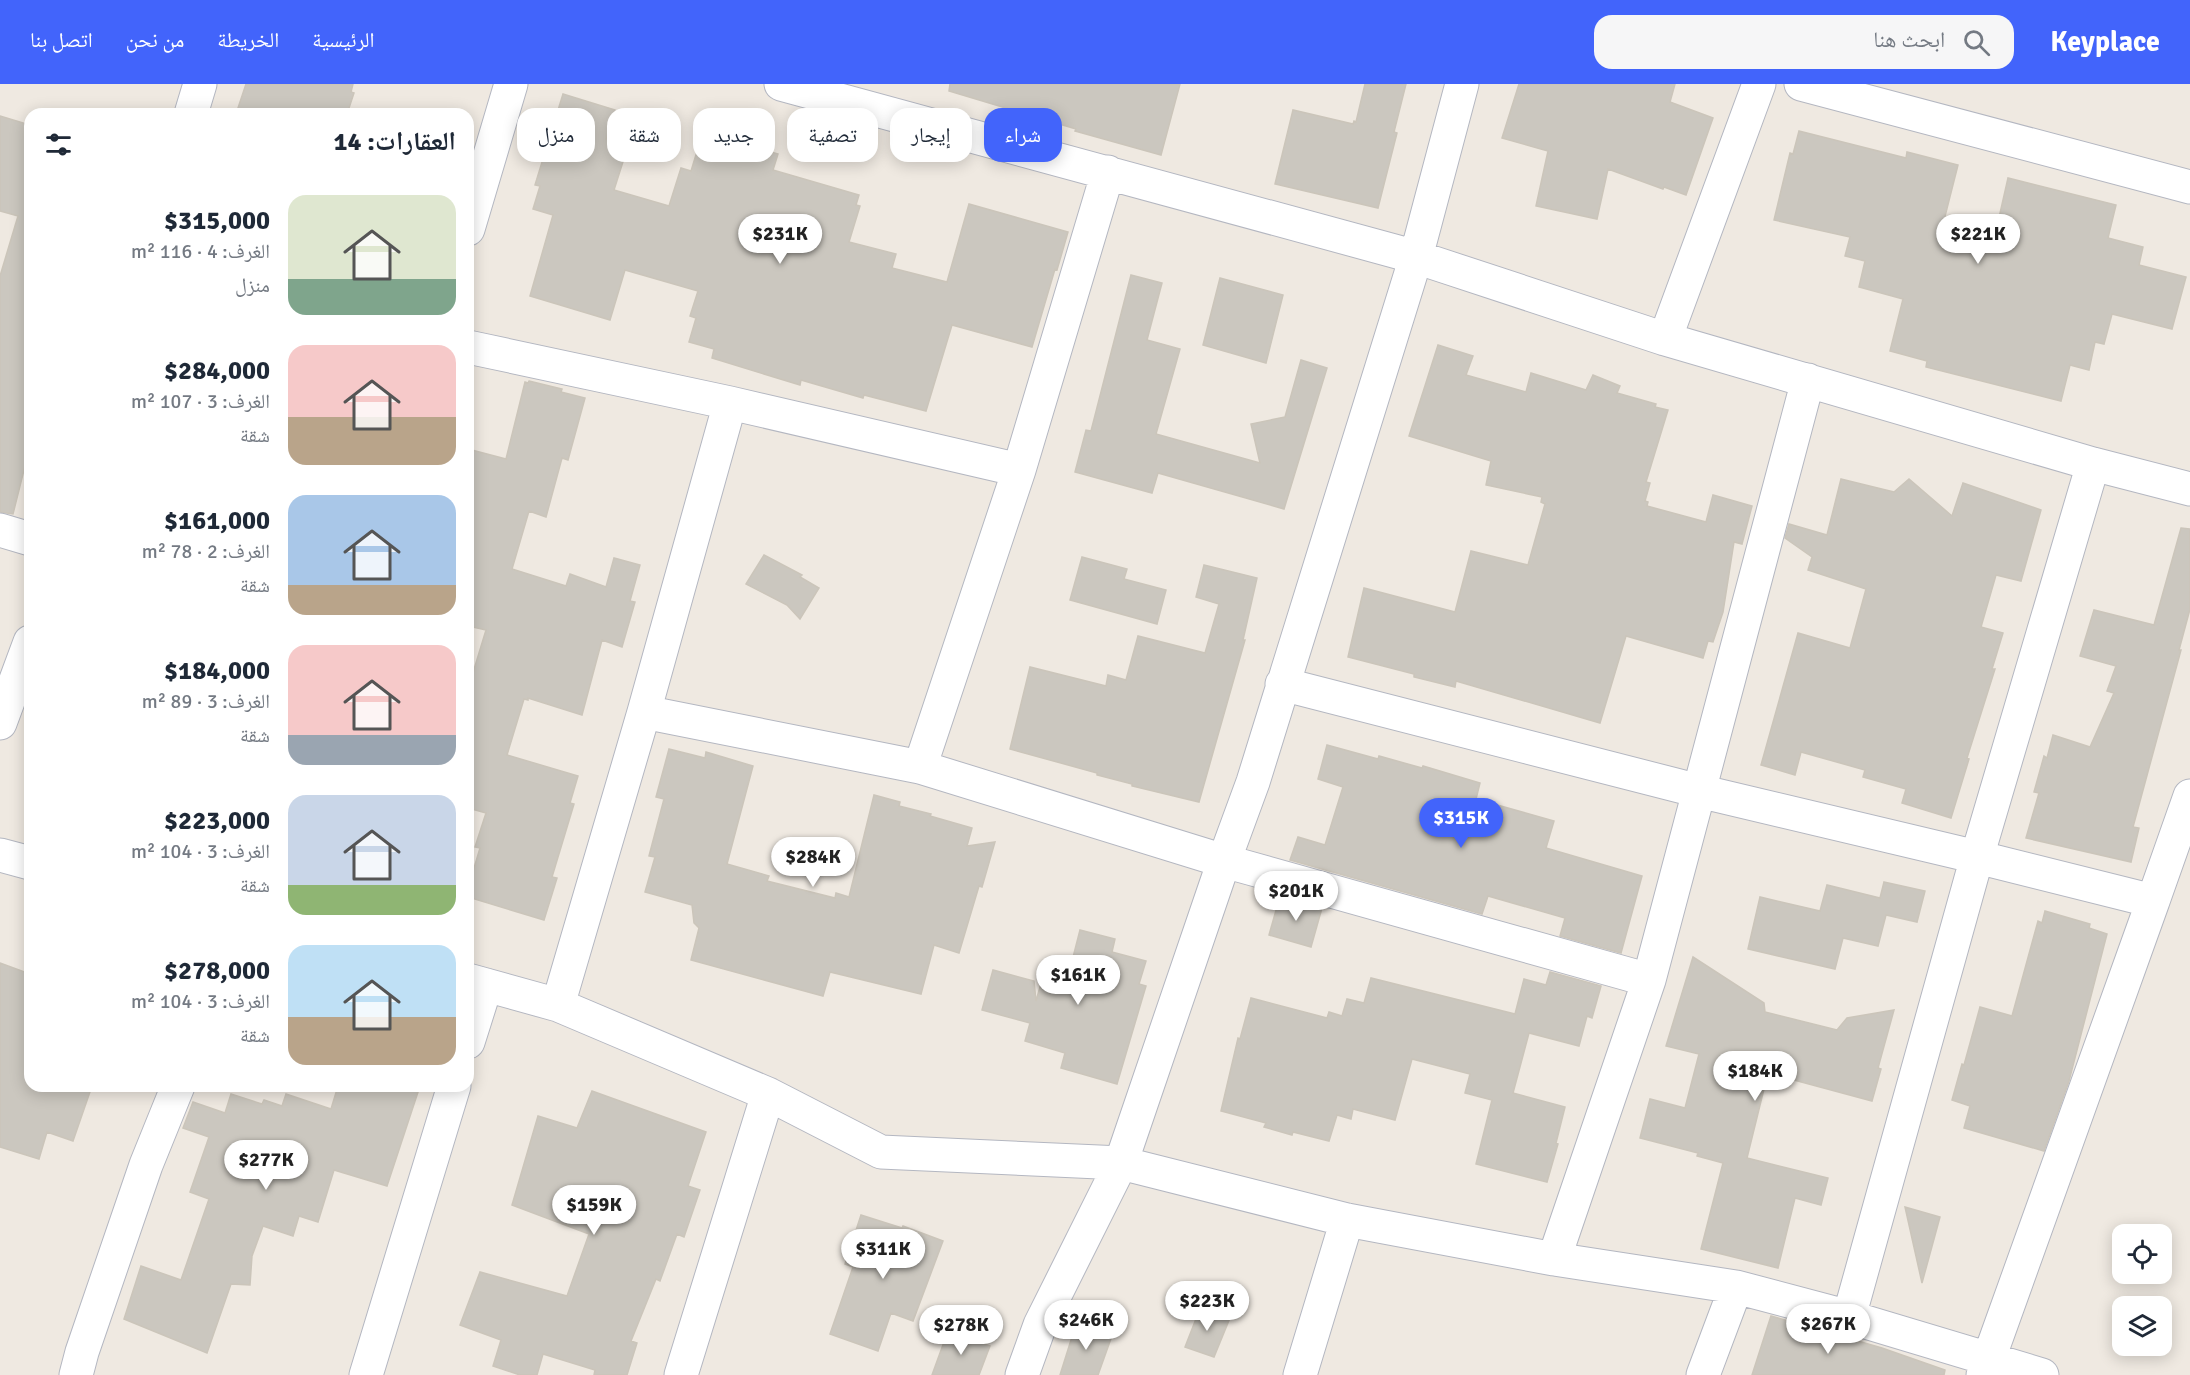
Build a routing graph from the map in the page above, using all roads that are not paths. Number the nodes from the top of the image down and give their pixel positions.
1 (200, 84) edge
2 (511, 84) edge
3 (781, 84) edge
4 (1462, 84) edge
5 (1759, 84) edge
6 (1801, 84) edge
7 (822, 89) edge
8 (193, 108) edge
9 (1108, 172) junction
10 (2190, 187) edge
11 (474, 209) edge
12 (1416, 257) junction
13 (1665, 339) junction
14 (474, 348) edge
15 (1808, 380) junction
16 (730, 403) junction
17 (2093, 464) junction
18 (1018, 470) junction
19 (2190, 489) edge
20 (0, 530) edge
21 (24, 537) edge
22 (24, 658) edge
23 (1282, 684) junction
24 (644, 712) junction
25 (0, 723) edge
26 (920, 767) junction
27 (1699, 791) junction
28 (2190, 796) edge
29 (0, 855) edge
30 (1977, 857) junction
31 (24, 861) edge
32 (1224, 861) junction
33 (2153, 901) junction
34 (1649, 980) junction
35 (477, 983) edge
36 (474, 1003) edge
37 (558, 1005) junction
38 (176, 1092) edge
39 (452, 1092) edge
40 (768, 1094) junction
41 (1121, 1163) junction
42 (1347, 1220) junction
43 (1554, 1259) junction
44 (1736, 1287) junction
45 (1849, 1317) junction
46 (1986, 1367) edge
47 (76, 1375) edge
48 (366, 1375) edge
49 (681, 1375) edge
50 (1022, 1375) edge
51 (1300, 1375) edge
52 (1703, 1375) edge
53 (2042, 1375) edge

1 - 8 street
2 - 11 street
3 - 7 street
4 - 12 street
5 - 13 street
6 - 10 street
7 - 9 street
9 - 12 street
9 - 18 street
12 - 13 street
12 - 23 street
13 - 15 street
14 - 16 street
15 - 17 street
15 - 27 street
16 - 18 street
16 - 24 street
17 - 19 street
17 - 30 street
18 - 26 street
20 - 21 street
22 - 25 street
23 - 27 street
23 - 32 street
24 - 26 street
24 - 37 street
26 - 32 street
27 - 30 street
27 - 34 street
28 - 33 street
29 - 31 street
30 - 33 street
30 - 45 street
32 - 34 street
32 - 41 street
33 - 46 street
34 - 43 street
35 - 36 street
35 - 37 street
37 - 40 street
38 - 47 street
39 - 48 street
40 - 41 street
40 - 49 street
41 - 42 street
41 - 50 street
42 - 43 street
42 - 51 street
43 - 44 street
44 - 45 street
44 - 52 street
45 - 46 street
46 - 53 street

